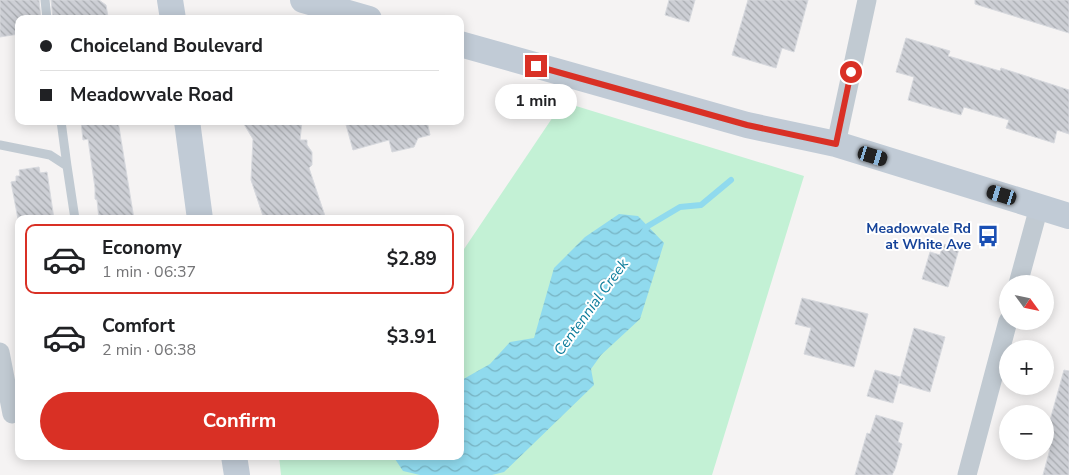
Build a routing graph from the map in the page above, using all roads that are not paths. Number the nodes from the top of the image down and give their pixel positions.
1 (45, 0) edge
2 (170, 0) edge
3 (302, 0) edge
4 (867, 0) edge
5 (47, 15) edge
6 (172, 15) edge
7 (355, 15) edge
8 (464, 45) edge
9 (62, 125) edge
10 (188, 125) edge
11 (836, 144) junction
12 (0, 145) edge
13 (67, 166) junction
14 (1039, 207) junction
15 (75, 215) edge
16 (199, 215) edge
17 (1069, 216) edge
18 (1020, 275) edge
19 (1006, 330) edge
20 (0, 352) edge
21 (10, 418) edge
22 (235, 460) edge
23 (237, 475) edge
24 (967, 475) edge

1 - 5 lane
2 - 6 street
3 - 7 street
4 - 11 street
8 - 11 street
9 - 13 lane
10 - 16 street
11 - 14 street
12 - 13 lane
13 - 15 lane
14 - 17 street
14 - 18 street
19 - 24 street
20 - 21 street
22 - 23 street

